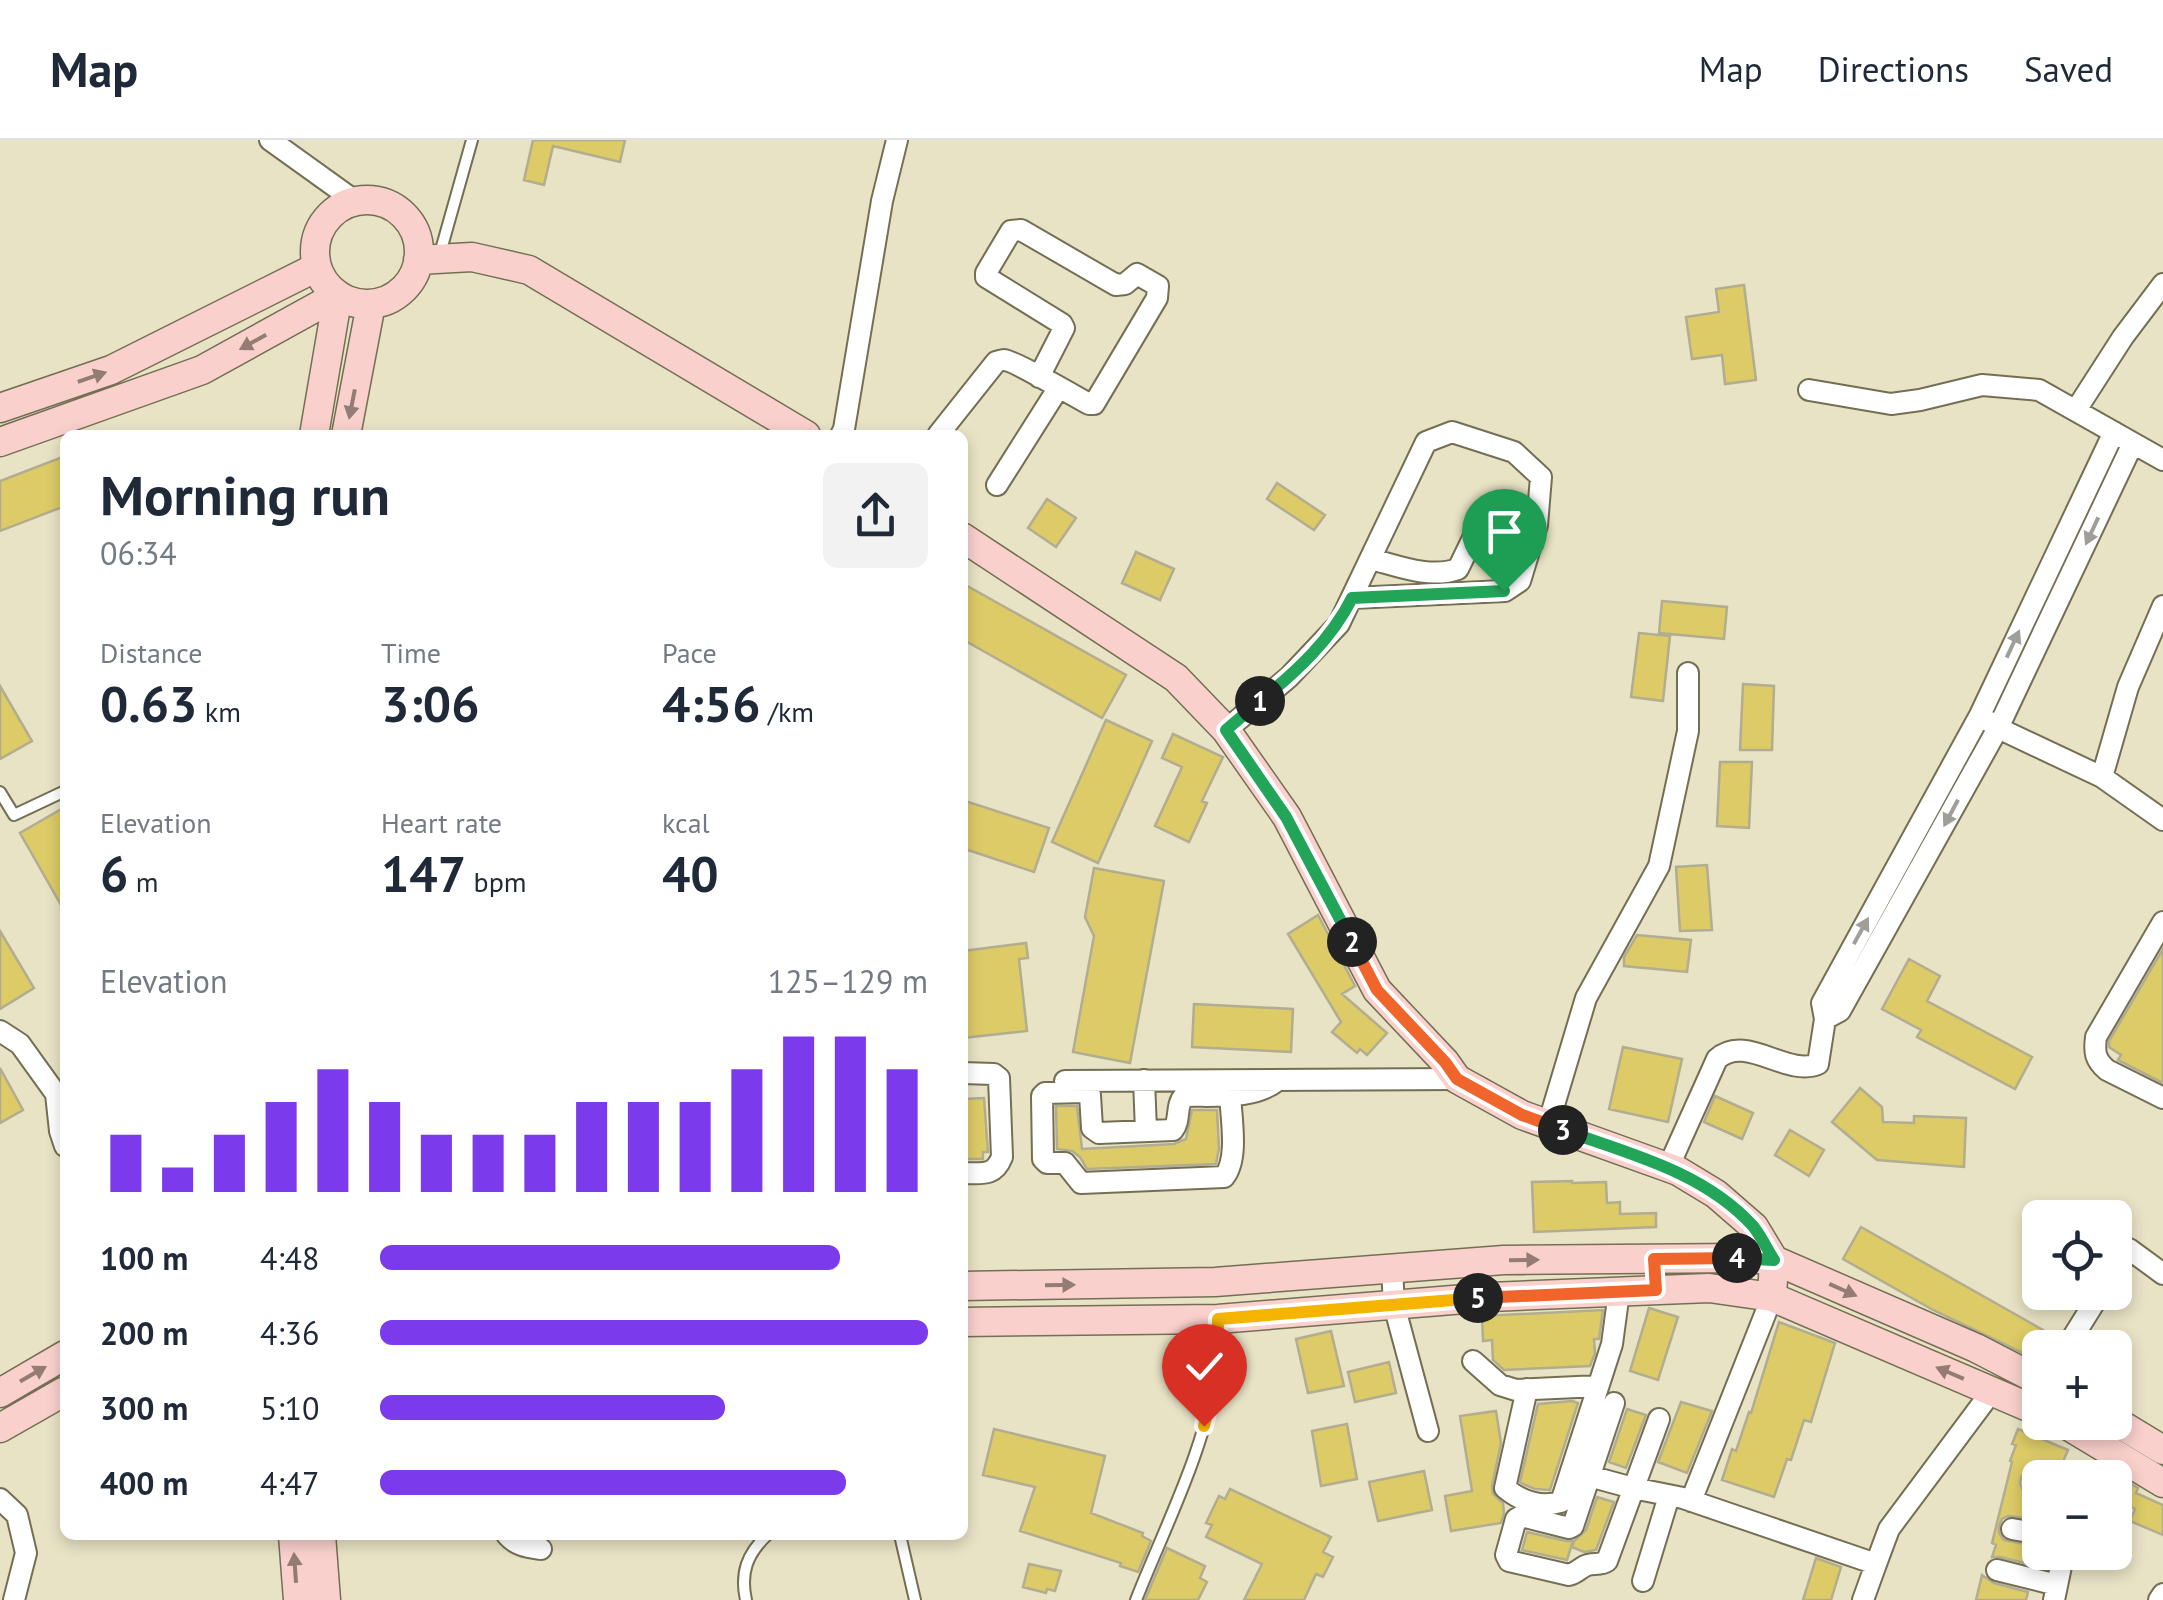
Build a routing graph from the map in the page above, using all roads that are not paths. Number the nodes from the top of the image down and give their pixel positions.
1 (270, 140) edge
2 (472, 140) edge
3 (897, 140) edge
4 (355, 201) junction
5 (428, 258) junction
6 (318, 268) junction
7 (2163, 284) edge
8 (338, 295) junction
9 (371, 304) junction
10 (1039, 377) junction
11 (1058, 388) junction
12 (1808, 390) dead end
13 (0, 408) edge
14 (2076, 410) junction
15 (315, 430) edge
16 (347, 430) edge
17 (798, 430) edge
18 (844, 430) edge
19 (942, 430) edge
20 (2114, 432) junction
21 (0, 442) edge
22 (2134, 443) junction
23 (2163, 460) edge
24 (997, 485) dead end
25 (1475, 534) dead end
26 (968, 541) edge
27 (1371, 559) junction
28 (1352, 598) junction
29 (2163, 606) edge
30 (1688, 673) dead end
31 (1980, 715) junction
32 (1998, 728) junction
33 (1226, 730) junction
34 (2102, 778) junction
35 (0, 792) edge
36 (60, 793) edge
37 (2163, 820) edge
38 (2163, 922) edge
39 (1825, 1018) junction
40 (0, 1031) edge
41 (968, 1073) edge
42 (1457, 1079) junction
43 (1063, 1080) dead end
44 (1144, 1080) junction
45 (1278, 1080) junction
46 (1230, 1094) junction
47 (2163, 1098) edge
48 (1548, 1124) junction
49 (60, 1131) edge
50 (1146, 1131) junction
51 (1668, 1168) junction
52 (968, 1173) edge
53 (2132, 1251) edge
54 (1654, 1259) junction
55 (1774, 1260) junction
56 (1392, 1269) junction
57 (2163, 1274) edge
58 (1218, 1282) junction
59 (968, 1286) edge
60 (1656, 1290) junction
61 (1619, 1292) junction
62 (1772, 1297) junction
63 (1394, 1305) junction
64 (1218, 1319) junction
65 (968, 1322) edge
66 (60, 1359) edge
67 (1472, 1362) dead end
68 (2022, 1384) edge
69 (1598, 1386) junction
70 (1527, 1390) junction
71 (1992, 1391) junction
72 (0, 1393) edge
73 (60, 1395) edge
74 (2022, 1395) edge
75 (1614, 1403) dead end
76 (1658, 1418) dead end
77 (0, 1428) edge
78 (1428, 1431) dead end
79 (2132, 1431) edge
80 (2091, 1440) edge
81 (2163, 1450) edge
82 (1589, 1476) junction
83 (2163, 1484) edge
84 (1633, 1488) junction
85 (1669, 1496) junction
86 (0, 1498) edge
87 (1691, 1501) junction
88 (2012, 1528) dead end
89 (2022, 1530) edge
90 (293, 1540) edge
91 (321, 1540) edge
92 (514, 1540) edge
93 (762, 1540) edge
94 (901, 1540) edge
95 (541, 1549) dead end
96 (1876, 1564) junction
97 (1997, 1570) dead end
98 (1643, 1581) dead end
99 (2055, 1593) edge
100 (14, 1600) edge
101 (298, 1600) edge
102 (326, 1600) edge
103 (746, 1600) edge
104 (915, 1600) edge
105 (1136, 1600) edge
106 (1862, 1600) edge

1 - 4 street
2 - 5 lane
3 - 18 street
4 - 5 street
4 - 6 street
5 - 9 street
5 - 17 street
6 - 8 street
13 -> 6 street
7 - 14 street
8 - 9 street
8 - 15 street
8 -> 21 street
9 -> 16 street
10 - 11 street
10 - 11 street
10 - 19 street
11 - 24 street
12 - 14 street
14 - 20 street
20 - 22 street
31 -> 20 street
22 - 23 street
22 -> 32 street
25 - 27 street
26 - 33 street
27 - 28 street
27 - 28 street
28 - 33 street
29 - 34 street
30 - 48 street
31 - 32 street
39 -> 31 street
32 - 34 street
32 -> 39 street
33 - 42 street
34 - 37 street
35 - 36 lane
38 - 47 street
39 - 51 street
40 - 49 street
41 - 52 street
42 - 45 street
42 - 48 street
43 - 44 street
44 - 45 street
44 - 50 street
45 - 46 street
46 - 50 street
46 - 50 street
48 - 51 street
51 - 55 street
53 - 57 street
54 - 55 street
56 -> 54 street
54 - 60 street
55 - 62 street
55 -> 68 street
56 - 58 street
56 - 63 street
59 -> 58 street
58 - 64 street
60 - 61 street
60 - 62 street
61 - 63 street
61 - 69 street
71 -> 62 street
62 - 87 street
63 - 64 street
63 - 78 street
64 - 65 street
64 - 105 lane
72 -> 66 street
67 - 70 street
69 - 70 street
69 - 70 street
71 - 74 street
71 - 96 street
73 - 77 street
75 - 82 street
76 - 84 street
79 - 81 street
80 - 83 street
82 - 84 street
82 - 84 street
84 - 85 street
85 - 87 street
85 - 98 street
86 - 100 street
87 - 96 street
88 - 89 street
101 -> 90 street
91 - 102 street
92 - 95 street
93 - 103 lane
94 - 104 lane
96 - 106 street
97 - 99 street

